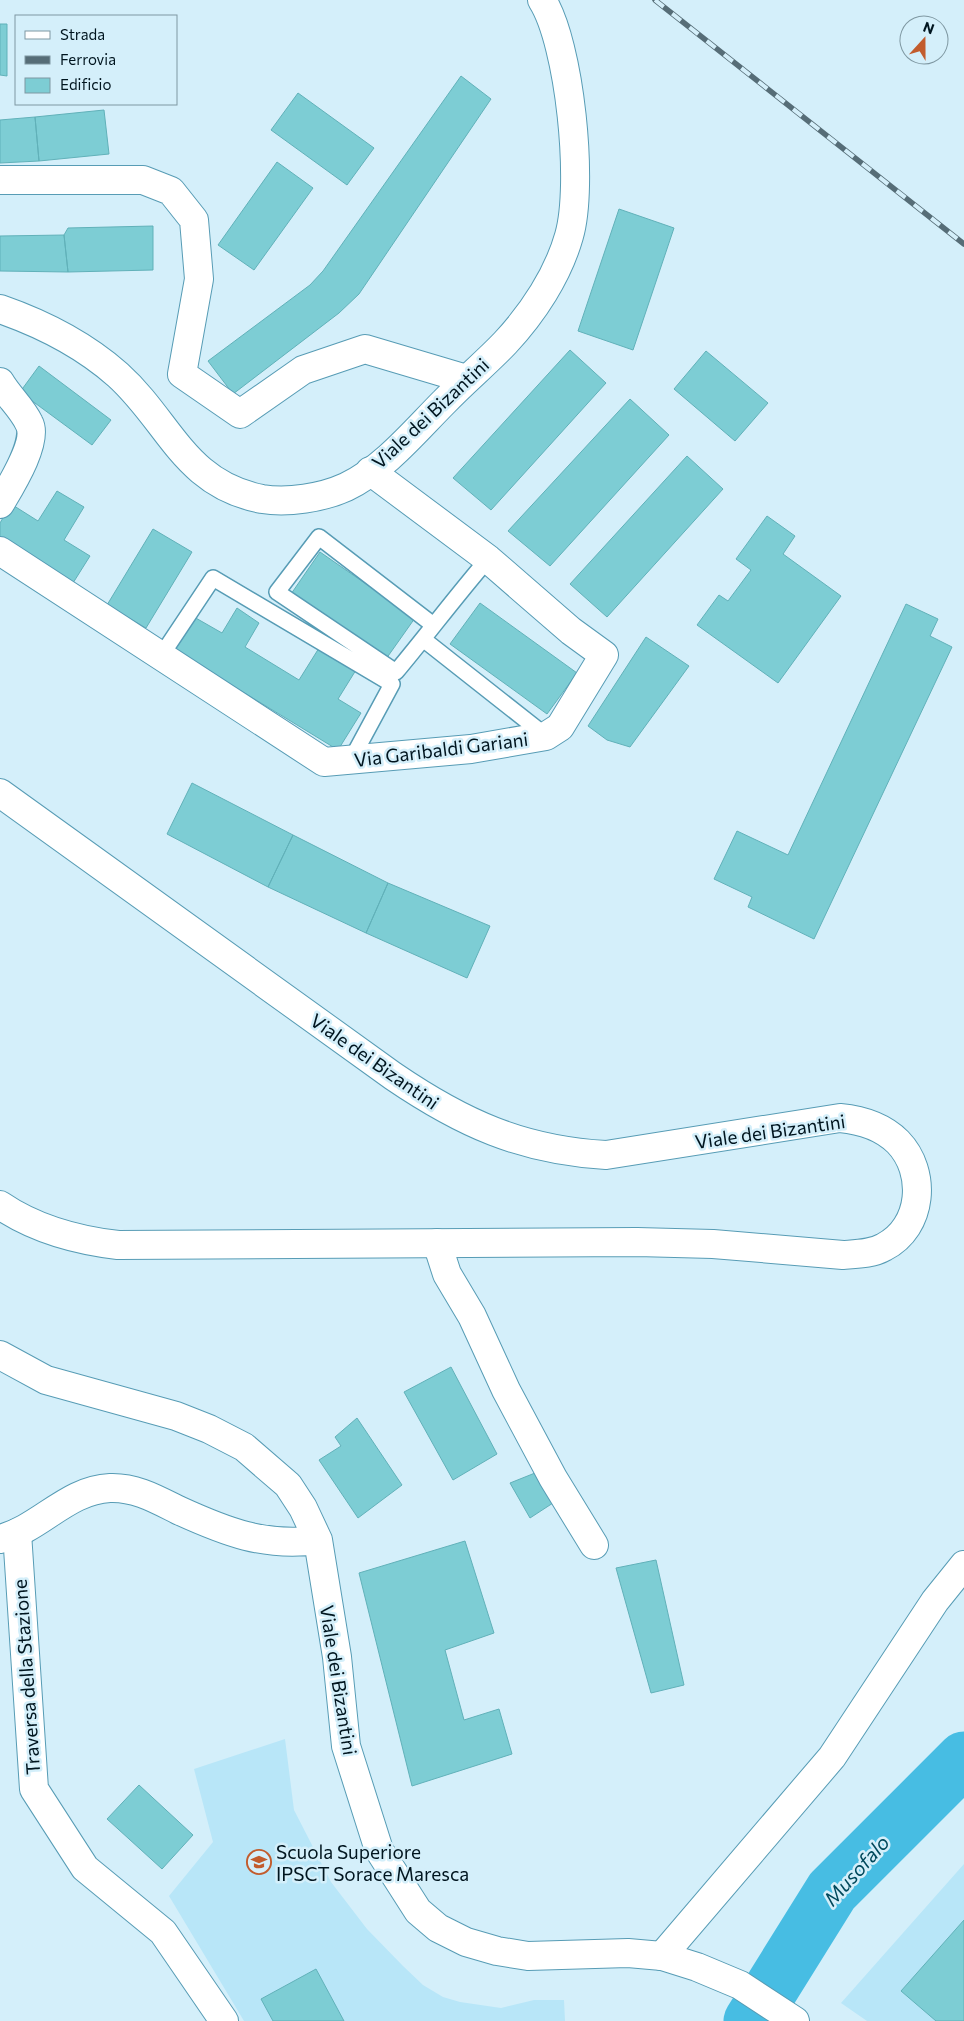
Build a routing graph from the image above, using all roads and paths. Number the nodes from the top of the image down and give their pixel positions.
1 (542, 0) edge
2 (0, 180) edge
3 (0, 309) edge
4 (466, 379) junction
5 (0, 382) edge
6 (370, 471) junction
7 (0, 504) edge
8 (0, 551) edge
9 (488, 559) junction
10 (432, 624) junction
11 (423, 639) junction
12 (161, 656) junction
13 (546, 736) junction
14 (351, 760) junction
15 (0, 792) edge
16 (0, 1205) edge
17 (437, 1243) junction
18 (0, 1355) edge
19 (8, 1536) edge
20 (318, 1540) junction
21 (594, 1545) dead end
22 (964, 1565) edge
23 (662, 1956) junction
24 (224, 2021) edge
25 (795, 2021) edge

1 - 4 street, Viale dei Bizantini
2 - 4 street
3 - 6 street, Viale dei Bizantini
4 - 6 street, Viale dei Bizantini
5 - 7 street
6 - 9 street, Via Garibaldi Gariani
8 - 12 street, Via Garibaldi Gariani
9 - 10 lane
9 - 13 street, Via Garibaldi Gariani
10 - 11 lane
10 - 11 lane
11 - 13 lane
12 - 14 street, Via Garibaldi Gariani
12 - 14 lane
13 - 14 street, Via Garibaldi Gariani
15 - 17 street, Viale dei Bizantini
16 - 17 street, Viale dei Bizantini
17 - 21 street
18 - 20 street, Viale dei Bizantini
19 - 20 street
19 - 24 street, Traversa della Stazione
20 - 23 street, Viale dei Bizantini
22 - 23 street
23 - 25 street, Viale dei Bizantini

